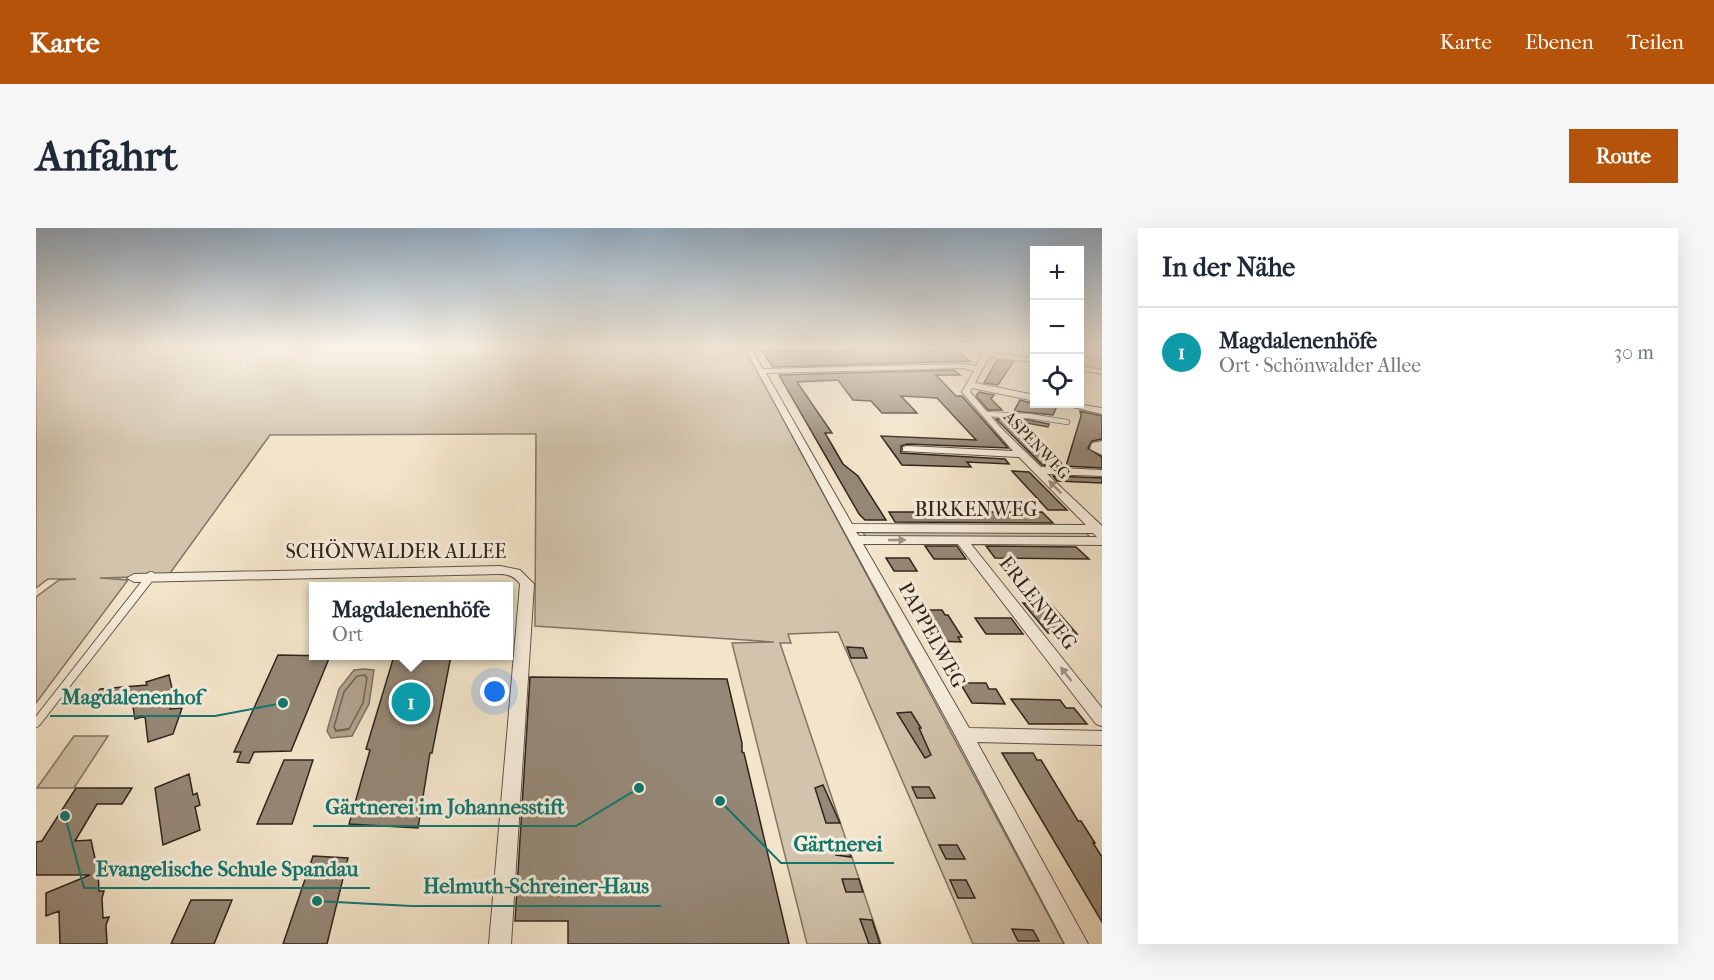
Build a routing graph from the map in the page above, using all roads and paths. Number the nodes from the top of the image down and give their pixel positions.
1 (768, 381) edge
2 (972, 381) edge
3 (970, 385) junction
4 (1030, 397) edge
5 (1084, 408) edge
6 (1102, 411) edge
7 (984, 414) junction
8 (1067, 422) dead end
9 (1102, 444) edge
10 (906, 449) dead end
11 (1102, 452) edge
12 (1022, 454) junction
13 (1038, 470) junction
14 (1102, 473) edge
15 (1101, 533) edge
16 (852, 534) junction
17 (962, 540) junction
18 (151, 576) junction
19 (134, 578) dead end
20 (1102, 720) edge
21 (36, 723) edge
22 (964, 735) junction
23 (1102, 738) edge
24 (500, 944) edge
25 (1077, 944) edge

1 - 16 street, PAPPELWEG
2 - 3 street
3 - 4 street
3 - 7 street, ASPENWEG
5 - 6 street
7 - 8 lane
7 - 12 street, ASPENWEG
9 - 11 street
10 - 12 street
12 - 13 street, ASPENWEG
13 - 14 street
15 -> 13 street, ASPENWEG
15 - 16 street, BIRKENWEG
15 - 17 street, BIRKENWEG
16 -> 17 street, BIRKENWEG
16 - 22 street, PAPPELWEG
20 -> 17 street, ERLENWEG
18 - 19 street, SCHÖNWALDER ALLEE
18 - 21 lane
18 - 24 street, SCHÖNWALDER ALLEE
22 - 23 street
22 - 25 street, PAPPELWEG

